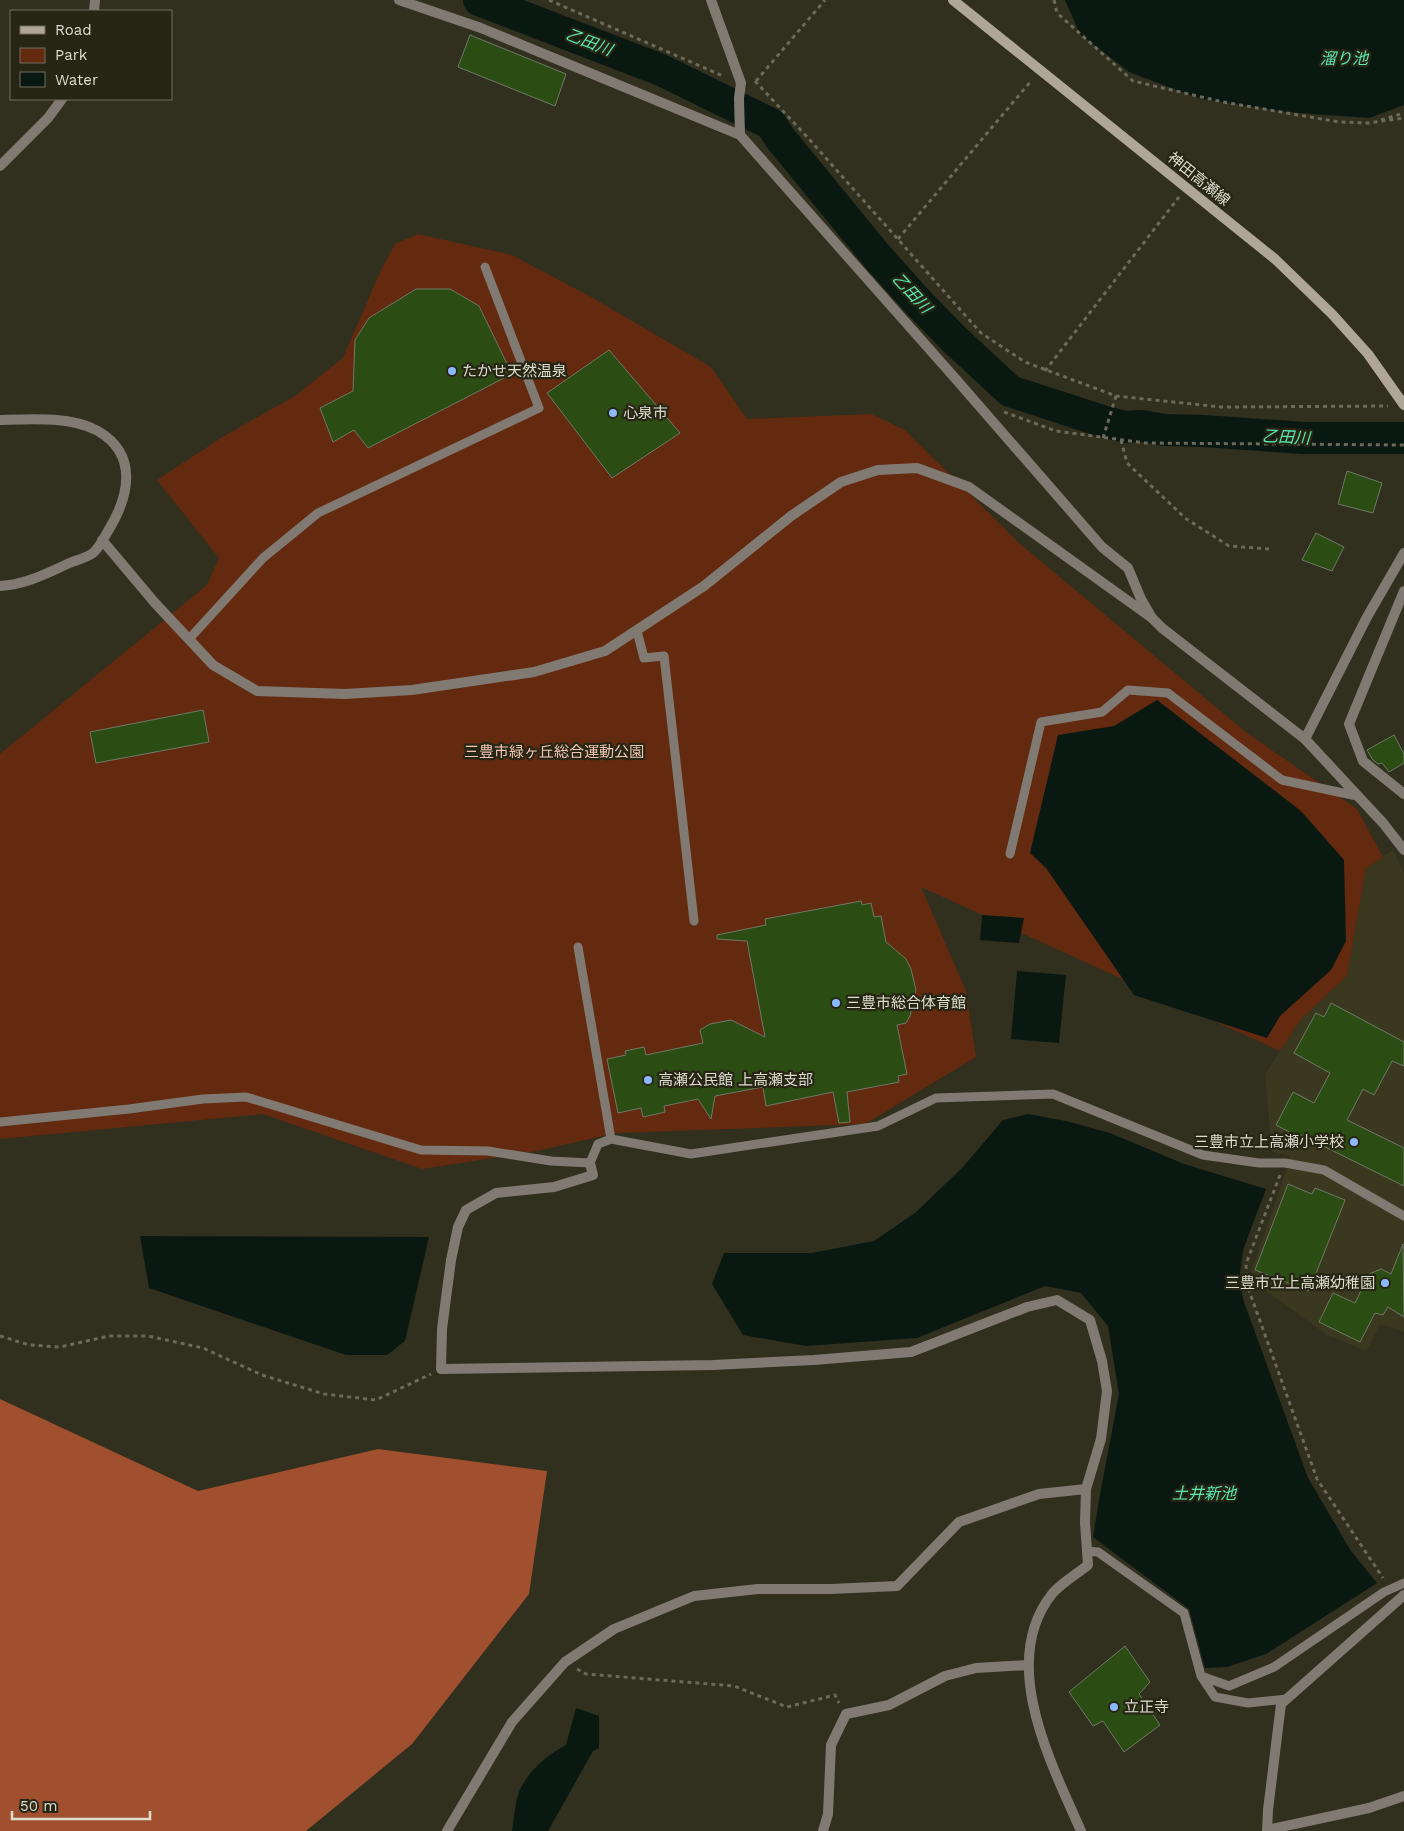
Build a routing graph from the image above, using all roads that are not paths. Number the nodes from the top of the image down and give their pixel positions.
1 (399, 0) edge
2 (711, 0) edge
3 (953, 0) edge
4 (61, 100) edge
5 (740, 135) junction
6 (0, 166) edge
7 (486, 267) dead end
8 (1399, 406) edge
9 (0, 420) edge
10 (102, 540) junction
11 (1404, 553) edge
12 (0, 586) edge
13 (1404, 591) edge
14 (1152, 618) junction
15 (637, 631) junction
16 (190, 638) junction
17 (1305, 739) junction
18 (1404, 794) edge
19 (1358, 796) junction
20 (1404, 850) edge
21 (1010, 854) dead end
22 (694, 921) dead end
23 (578, 947) dead end
24 (0, 1122) edge
25 (611, 1139) junction
26 (590, 1163) junction
27 (1404, 1216) edge
28 (1086, 1489) junction
29 (1087, 1551) junction
30 (1404, 1583) edge
31 (1404, 1596) edge
32 (1028, 1665) junction
33 (1201, 1676) junction
34 (1287, 1699) junction
35 (1404, 1796) edge
36 (1267, 1830) edge
37 (447, 1831) edge
38 (823, 1831) edge
39 (1081, 1831) edge

1 - 5 street
2 - 5 street
3 - 8 main road, 神田高瀬線
4 - 6 street
5 - 14 street
7 - 16 lane
9 - 10 street
10 - 12 street
10 - 16 street
11 - 17 street
13 - 18 street
14 - 15 street
14 - 17 street
15 - 16 street
15 - 22 lane
17 - 19 street
19 - 20 street
19 - 21 lane
23 - 25 lane
24 - 26 lane
25 - 26 lane
25 - 27 lane
26 - 28 street
28 - 29 street
28 - 37 street
29 - 32 street
29 - 33 lane
30 - 33 lane
31 - 34 street
32 - 38 street
32 - 39 street
33 - 34 lane
34 - 36 street
35 - 36 street

